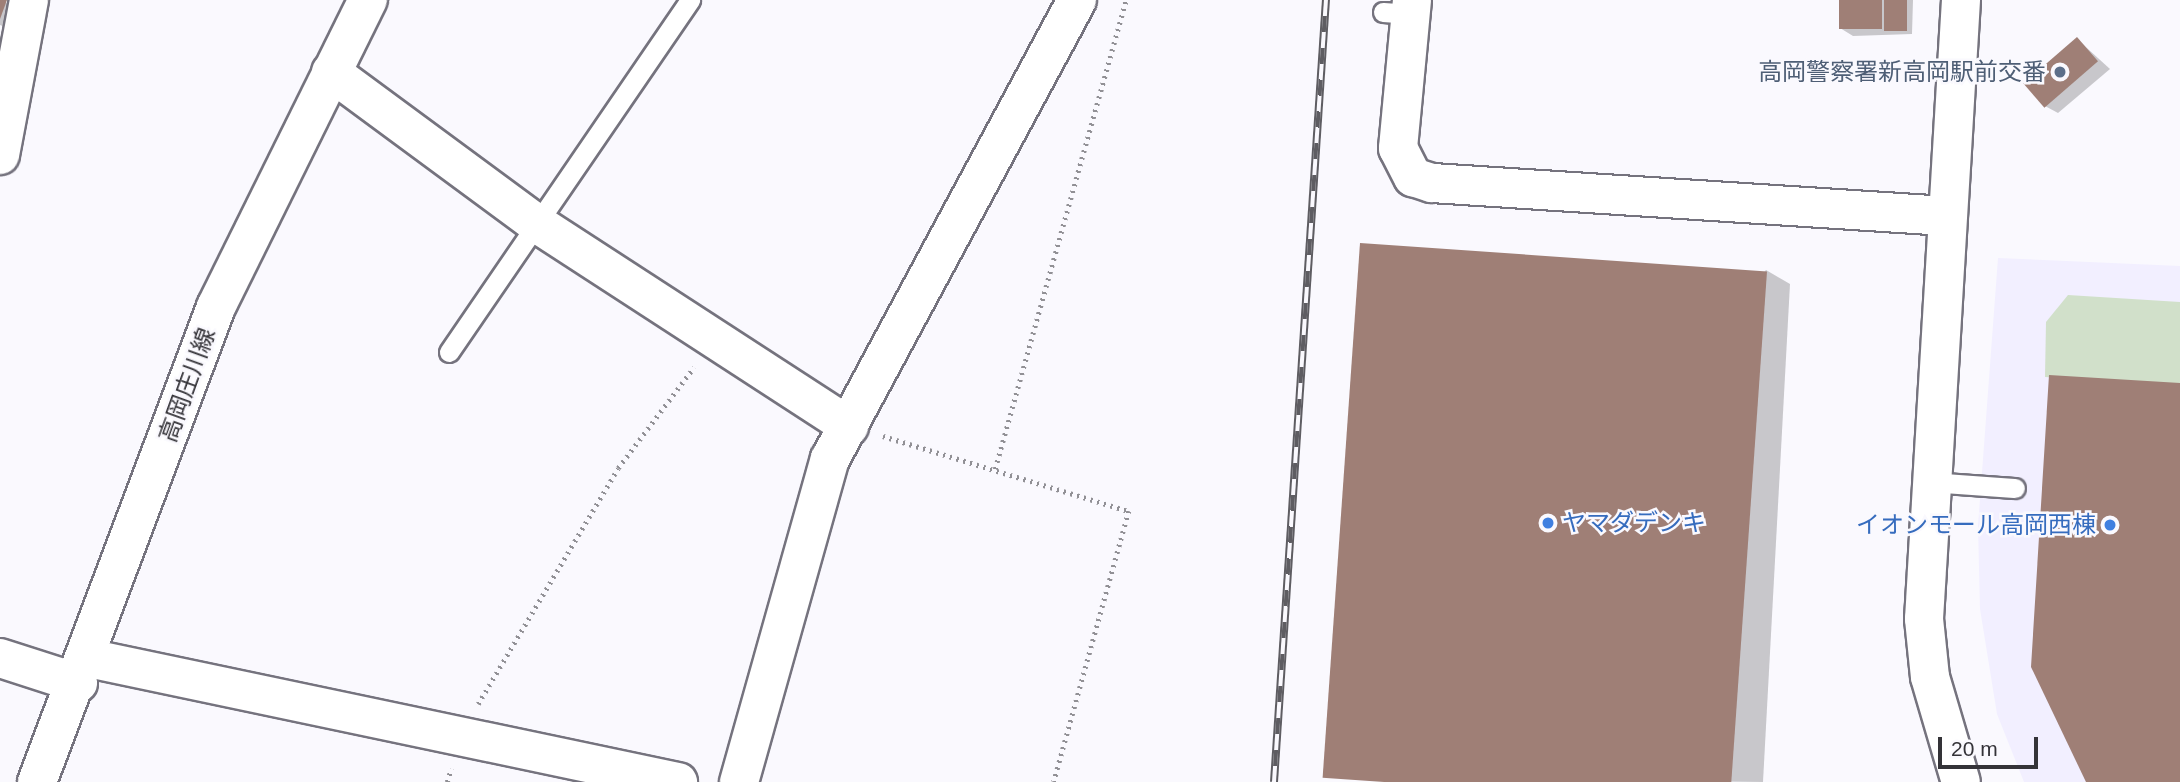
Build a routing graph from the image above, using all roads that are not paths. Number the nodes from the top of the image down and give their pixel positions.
1 (29, 0) edge
2 (368, 0) edge
3 (690, 0) edge
4 (1077, 0) edge
5 (1961, 0) edge
6 (1402, 9) edge
7 (331, 72) junction
8 (0, 155) edge
9 (1946, 216) junction
10 (533, 221) junction
11 (449, 352) dead end
12 (849, 426) junction
13 (1929, 482) junction
14 (2015, 488) dead end
15 (0, 658) edge
16 (83, 671) junction
17 (37, 782) edge
18 (678, 782) edge
19 (739, 782) edge
20 (1961, 782) edge

1 - 8 street
2 - 7 street, 高岡庄川線
3 - 10 lane
4 - 12 street
5 - 9 street
6 - 9 street
7 - 10 street
7 - 16 street, 高岡庄川線
9 - 13 street
10 - 11 lane
10 - 12 street
12 - 19 street
13 - 14 lane
13 - 20 street
15 - 16 street
16 - 17 street, 高岡庄川線
16 - 18 street

